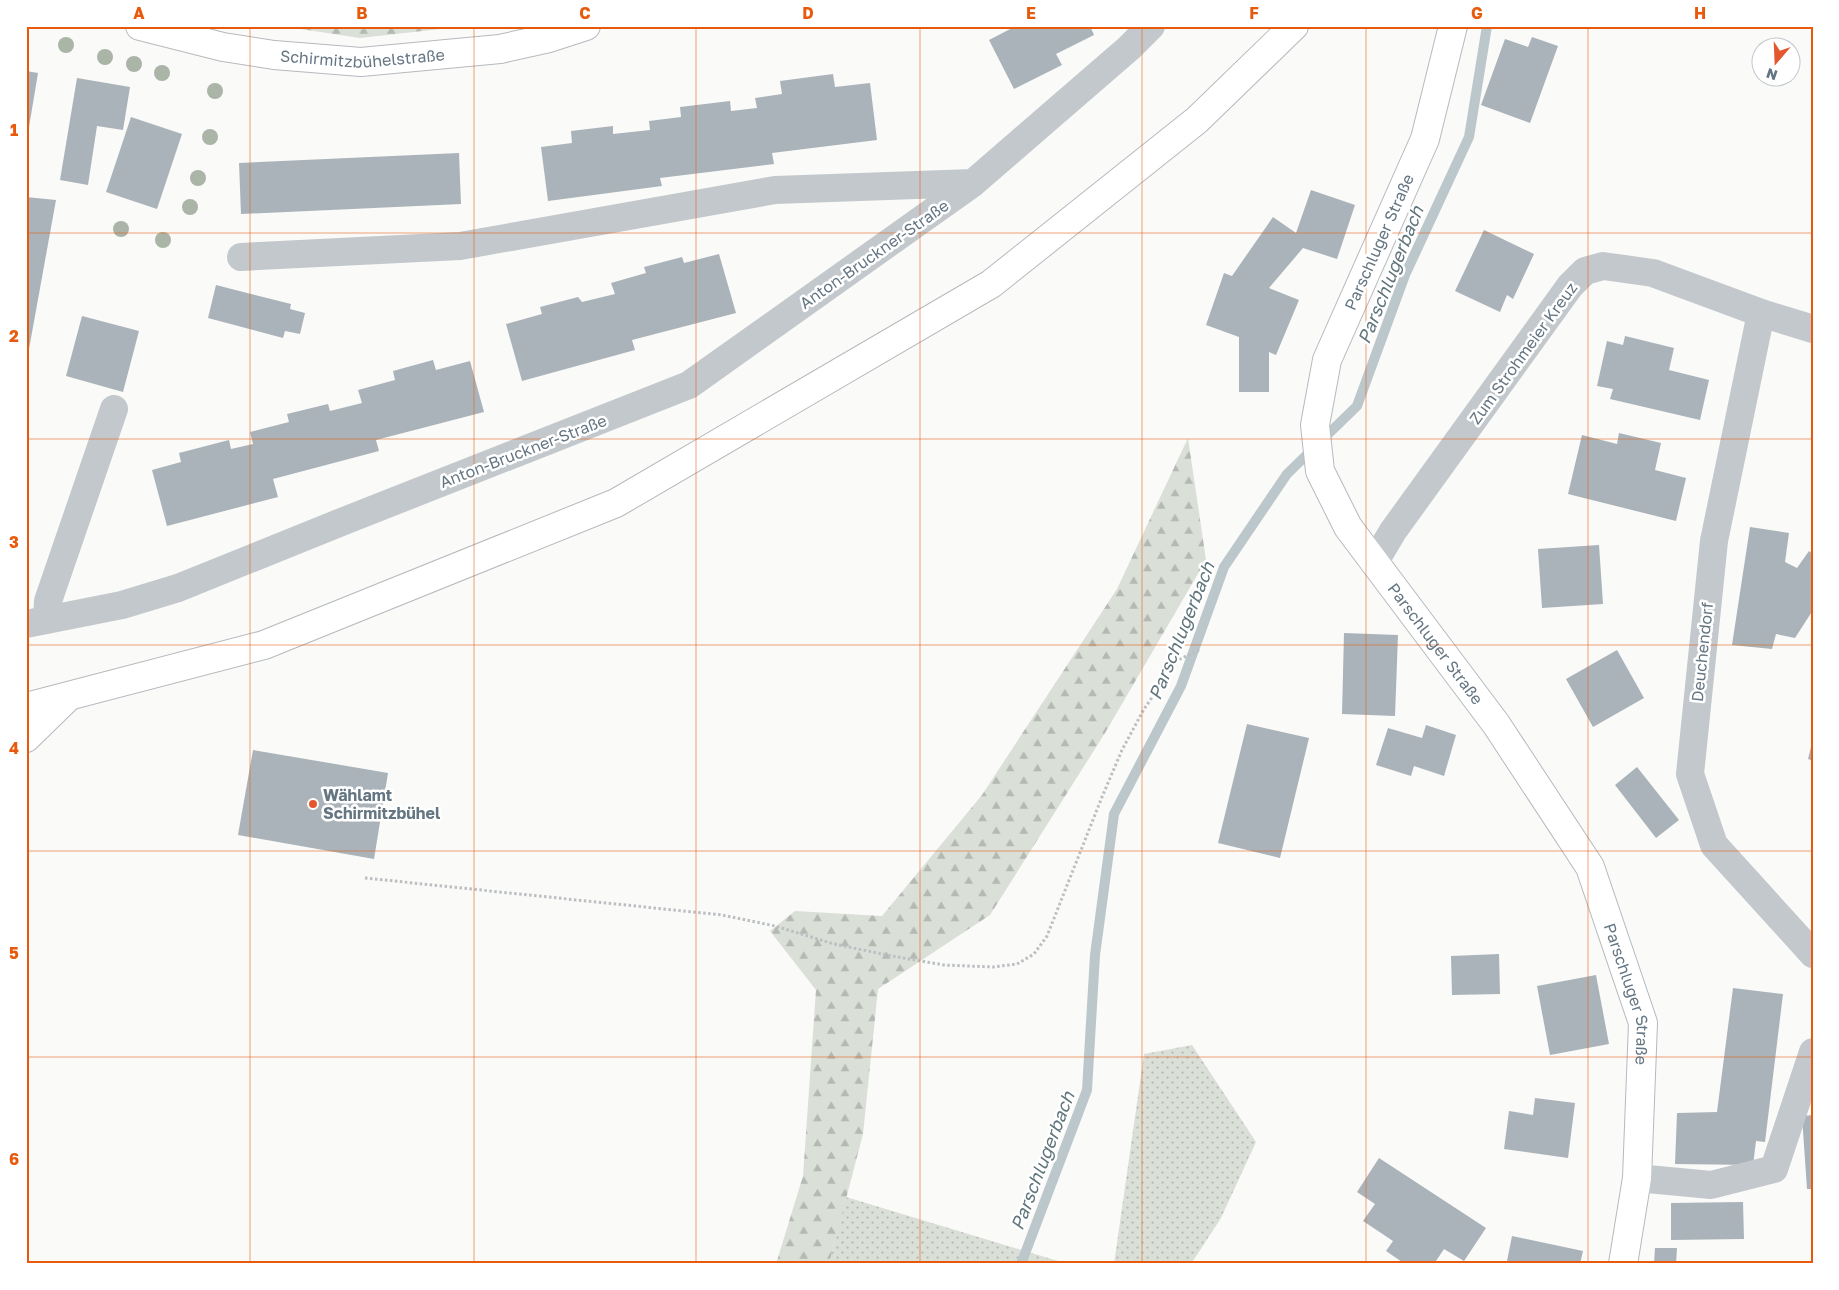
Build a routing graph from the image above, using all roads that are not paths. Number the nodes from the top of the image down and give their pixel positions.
1 (140, 26) edge
2 (586, 26) edge
3 (1151, 26) edge
4 (1294, 26) edge
5 (1453, 26) edge
6 (973, 184) junction
7 (241, 257) dead end
8 (1761, 313) junction
9 (1813, 329) edge
10 (114, 410) dead end
11 (1374, 563) junction
12 (37, 622) edge
13 (71, 695) junction
14 (26, 707) edge
15 (26, 738) edge
16 (1813, 954) edge
17 (1813, 1052) edge
18 (1637, 1178) junction
19 (1622, 1264) edge

1 - 2 main road, Schirmitzbühelstraße
3 - 6 street, Anton-Bruckner-Straße
4 - 13 main road
5 - 11 main road, Parschluger Straße
6 - 7 street, Anton-Bruckner-Straße
6 - 12 street, Anton-Bruckner-Straße
8 - 9 street, Zum Strohmeier Kreuz
8 - 11 street, Zum Strohmeier Kreuz
8 - 16 street, Deuchendorf
10 - 12 street
11 - 18 main road, Parschluger Straße
13 - 14 main road
13 - 15 main road
17 - 18 street
18 - 19 main road, Parschluger Straße

